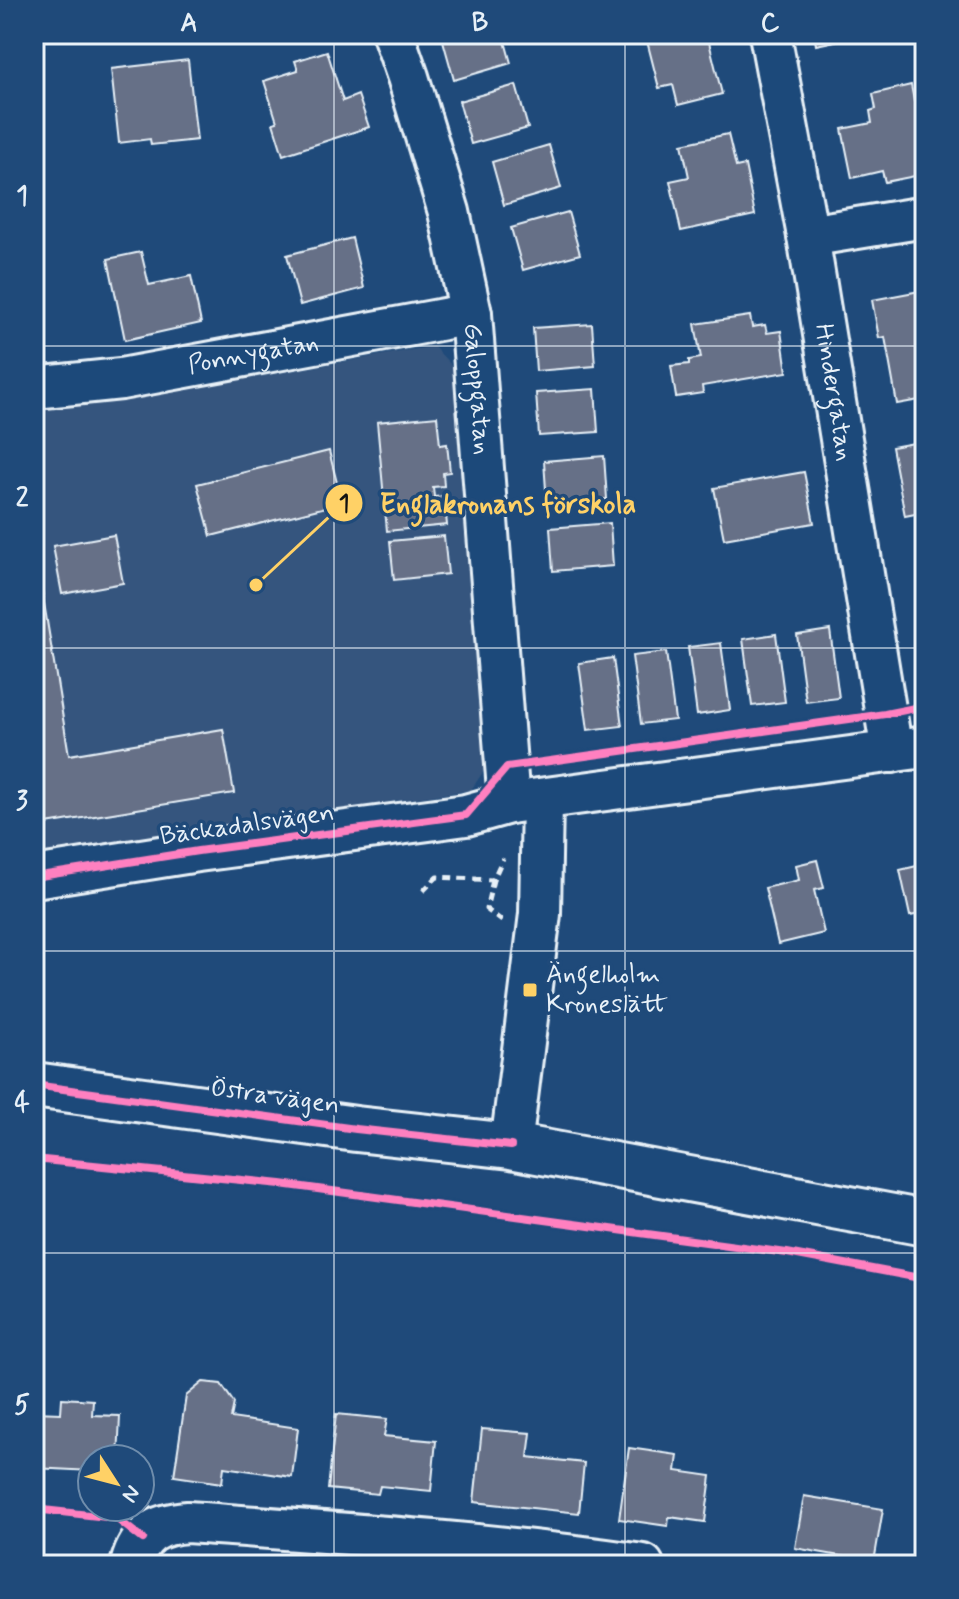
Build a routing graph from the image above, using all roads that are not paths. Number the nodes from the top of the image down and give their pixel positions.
1 (393, 34) edge
2 (770, 34) edge
3 (925, 217) edge
4 (808, 236) junction
5 (471, 314) junction
6 (34, 388) edge
7 (908, 749) edge
8 (526, 802) junction
9 (34, 877) edge
10 (34, 1085) edge
11 (511, 1146) junction
12 (925, 1223) edge
13 (131, 1565) edge
14 (643, 1565) edge

1 - 5 street, Galoppgatan
2 - 4 street, Hindergatan
3 - 4 street
4 - 7 street, Hindergatan
5 - 6 street, Ponnygatan
5 - 8 street, Galoppgatan
7 - 8 street, Bäckadalsvägen
8 - 9 street, Bäckadalsvägen
8 - 11 street
10 - 11 main road, Östra vägen
11 - 12 main road, Östra vägen
13 - 14 street

